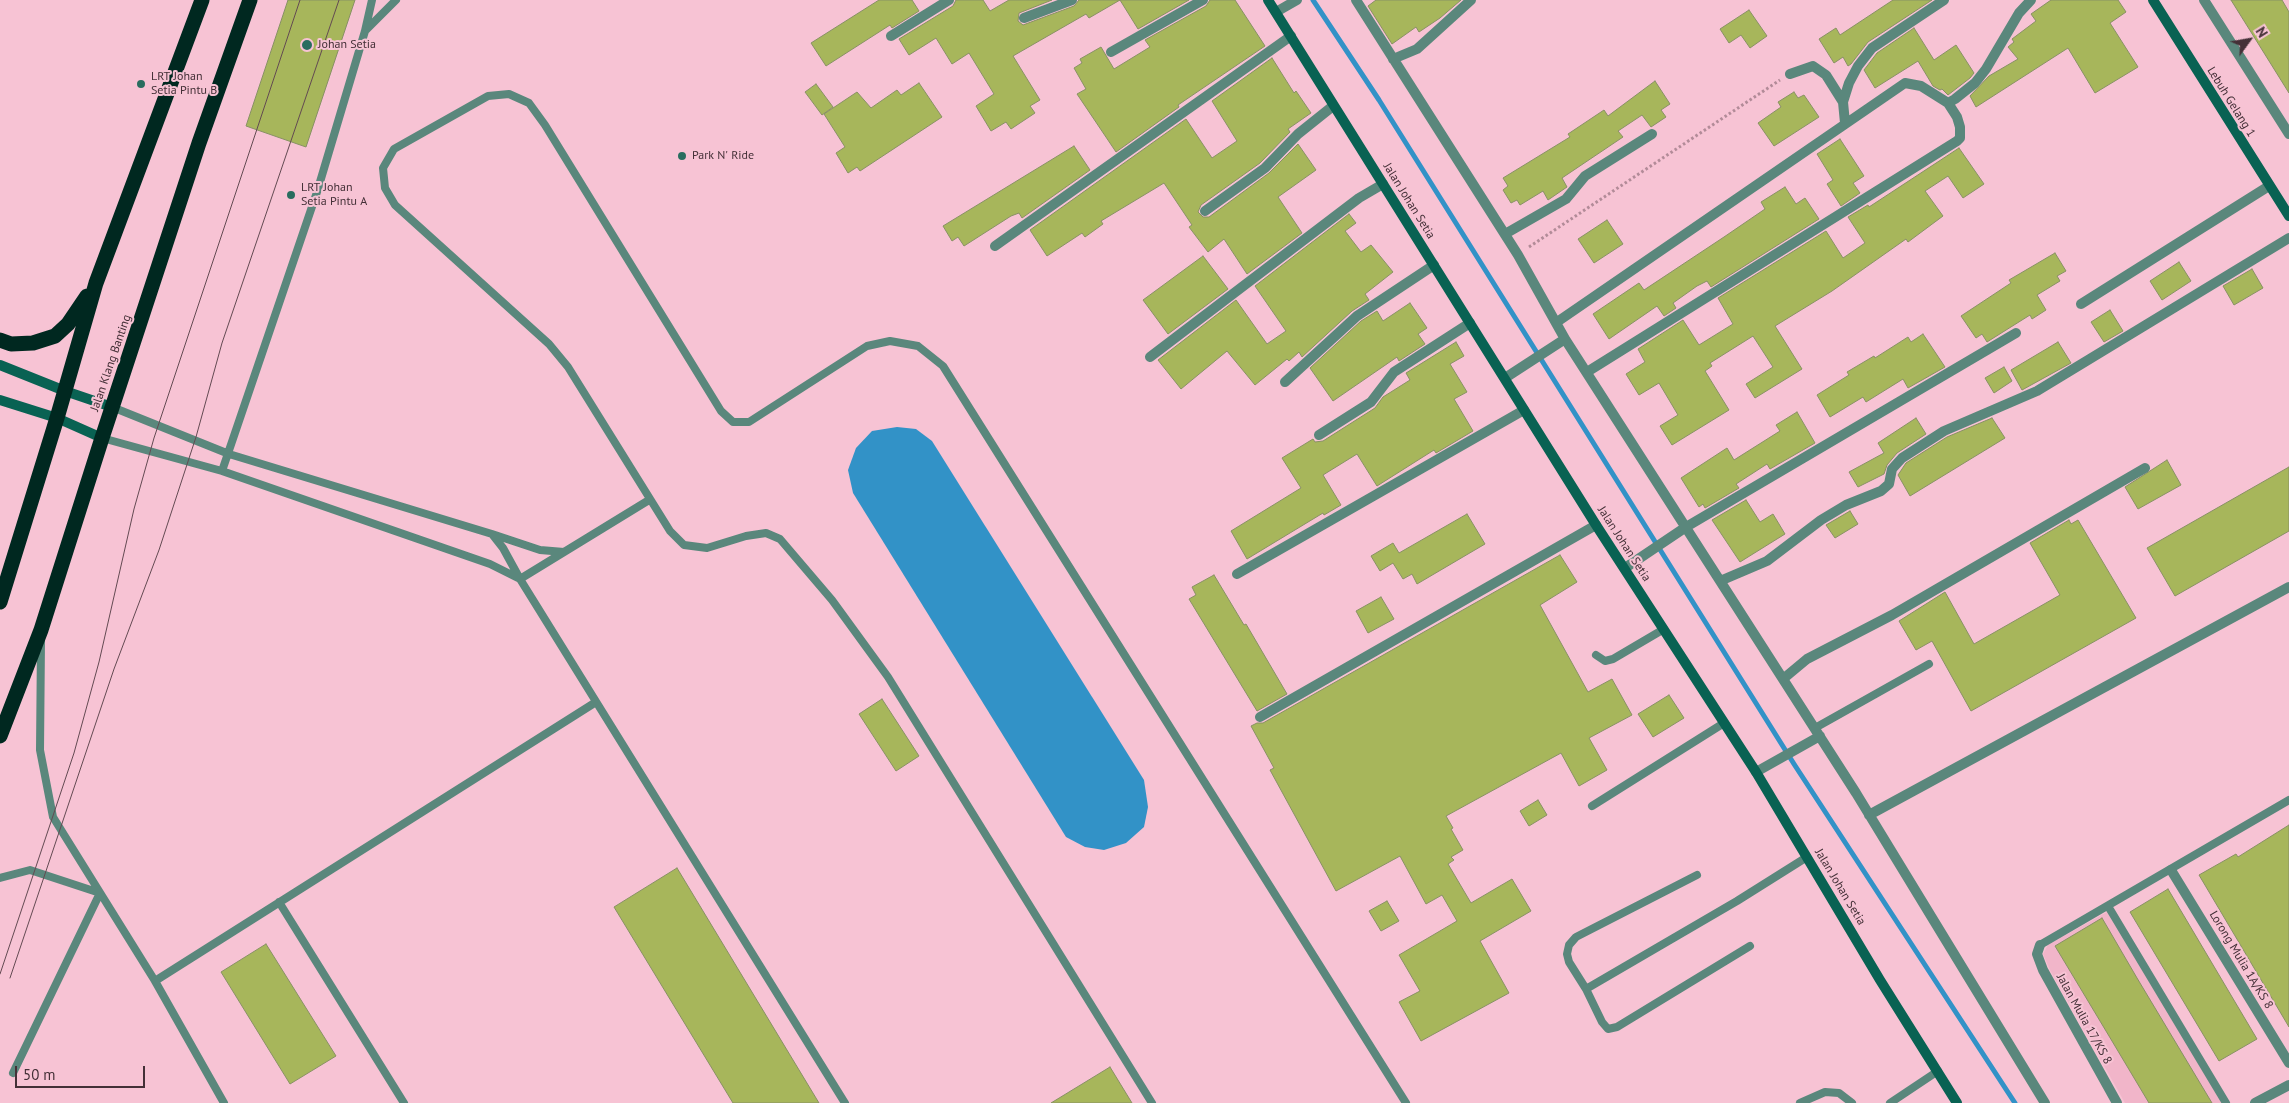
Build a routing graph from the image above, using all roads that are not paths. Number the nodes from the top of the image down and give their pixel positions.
1 (202, 0) edge
2 (250, 0) edge
3 (372, 0) edge
4 (396, 0) edge
5 (949, 0) edge
6 (1072, 0) edge
7 (1203, 0) edge
8 (1268, 0) edge
9 (1356, 0) edge
10 (1471, 0) edge
11 (1944, 0) edge
12 (2031, 0) edge
13 (2153, 0) edge
14 (2204, 0) edge
15 (1294, 1) edge
16 (1276, 12) junction
17 (1024, 18) dead end
18 (365, 31) junction
19 (891, 36) dead end
20 (1291, 36) junction
21 (1111, 52) dead end
22 (1392, 59) junction
23 (1790, 74) road end
24 (1844, 102) junction
25 (1948, 103) junction
26 (1333, 106) junction
27 (1845, 123) junction
28 (1652, 134) dead end
29 (2289, 134) edge
30 (1383, 184) junction
31 (2269, 186) junction
32 (1205, 211) dead end
33 (2289, 216) edge
34 (1504, 234) junction
35 (2289, 238) edge
36 (995, 246) dead end
37 (1430, 268) junction
38 (96, 283) junction
39 (2081, 304) dead end
40 (1557, 322) junction
41 (1467, 325) junction
42 (2016, 333) dead end
43 (1565, 339) junction
44 (0, 340) edge
45 (1150, 357) dead end
46 (0, 365) edge
47 (1587, 372) junction
48 (1505, 378) junction
49 (1285, 382) dead end
50 (65, 391) junction
51 (0, 400) edge
52 (112, 407) junction
53 (1521, 412) junction
54 (57, 418) junction
55 (1319, 435) dead end
56 (102, 438) junction
57 (228, 454) junction
58 (2145, 468) dead end
59 (222, 471) junction
60 (649, 500) junction
61 (1596, 525) junction
62 (1686, 527) junction
63 (492, 534) junction
64 (564, 552) junction
65 (1625, 568) junction
66 (1237, 574) dead end
67 (520, 579) junction
68 (1720, 581) junction
69 (2289, 587) edge
70 (0, 602) edge
71 (1664, 629) junction
72 (41, 630) junction
73 (1596, 655) dead end
74 (1929, 664) dead end
75 (1783, 679) junction
76 (596, 702) junction
77 (1260, 717) dead end
78 (1724, 723) junction
79 (1817, 732) junction
80 (0, 736) edge
81 (1756, 772) junction
82 (2289, 800) edge
83 (1592, 806) dead end
84 (1869, 815) junction
85 (1807, 857) junction
86 (2171, 870) junction
87 (1697, 875) dead end
88 (0, 878) edge
89 (100, 893) junction
90 (279, 902) junction
91 (2108, 906) junction
92 (2040, 945) joint
93 (1750, 946) dead end
94 (154, 981) junction
95 (1586, 990) junction
96 (2289, 1063) edge
97 (1938, 1071) junction
98 (13, 1073) dead end
99 (2289, 1085) edge
100 (224, 1103) edge
101 (404, 1103) edge
102 (845, 1103) edge
103 (1152, 1103) edge
104 (1406, 1103) edge
105 (1800, 1103) edge
106 (1852, 1103) edge
107 (1890, 1103) edge
108 (1957, 1103) edge
109 (2045, 1103) edge
110 (2117, 1103) edge
111 (2226, 1103) edge
112 (2255, 1103) edge

1 - 38 highway
2 - 52 highway, Jalan Klang Banting
3 - 18 lane
4 - 18 lane
5 - 19 street
6 - 17 street
7 - 21 street
8 - 16 main road, Jalan Johan Setia
9 - 22 street
10 - 22 street
11 - 24 street
12 - 25 street
13 - 31 main road, Lebuh Gelang 1
14 - 29 street
15 - 16 street
16 - 20 main road, Jalan Johan Setia
18 - 57 lane
20 - 26 main road, Jalan Johan Setia
20 - 36 street
22 - 34 street
23 - 24 street
24 - 27 street
25 - 27 street
25 - 47 street
26 - 30 main road, Jalan Johan Setia
26 - 32 street
27 - 40 street
28 - 34 street
30 - 37 main road, Jalan Johan Setia
30 - 45 street
31 - 33 main road, Lebuh Gelang 1
31 - 39 street
34 - 40 street
35 - 68 street
37 - 41 main road, Jalan Johan Setia
37 - 49 street
38 - 44 highway
38 - 50 highway
40 - 43 street
41 - 48 main road, Jalan Johan Setia
41 - 55 street
42 - 62 street
43 - 47 street
43 - 48 street
46 - 50 main road
47 - 62 street
48 - 53 main road, Jalan Johan Setia
50 - 52 main road
50 - 54 highway
51 - 54 main road
52 - 56 highway, Jalan Klang Banting
52 - 57 lane
53 - 61 main road, Jalan Johan Setia
53 - 66 street
54 - 56 main road
54 - 70 highway
56 - 59 lane
56 - 72 highway, Jalan Klang Banting
57 - 59 lane
57 - 63 lane
58 - 75 street
59 - 67 lane
60 - 64 lane
60 - 103 lane
60 - 104 lane
61 - 65 main road, Jalan Johan Setia
61 - 77 street
62 - 65 street
62 - 68 street
63 - 64 lane
63 - 67 lane
64 - 67 lane
65 - 71 main road, Jalan Johan Setia
67 - 76 lane
68 - 75 street
69 - 84 street
71 - 73 lane
71 - 78 main road, Jalan Johan Setia
72 - 80 highway, Jalan Klang Banting
72 - 89 lane
74 - 79 lane
75 - 79 street
76 - 90 lane
76 - 102 lane
78 - 81 main road, Jalan Johan Setia
78 - 83 lane
79 - 81 street
79 - 84 street
81 - 85 main road, Jalan Johan Setia
82 - 86 lane
84 - 109 street
85 - 95 lane
85 - 97 main road, Jalan Johan Setia
86 - 91 lane
86 - 96 street, Lorong Mulia 1A/KS 8
87 - 95 lane
88 - 89 lane
89 - 94 lane
89 - 98 lane
90 - 94 lane
90 - 101 lane
91 - 92 lane
91 - 111 lane
92 - 110 street, Jalan Mulia 17/KS 8
93 - 95 lane
94 - 100 lane
97 - 107 lane
97 - 108 main road, Jalan Johan Setia
99 - 112 street
105 - 106 lane

